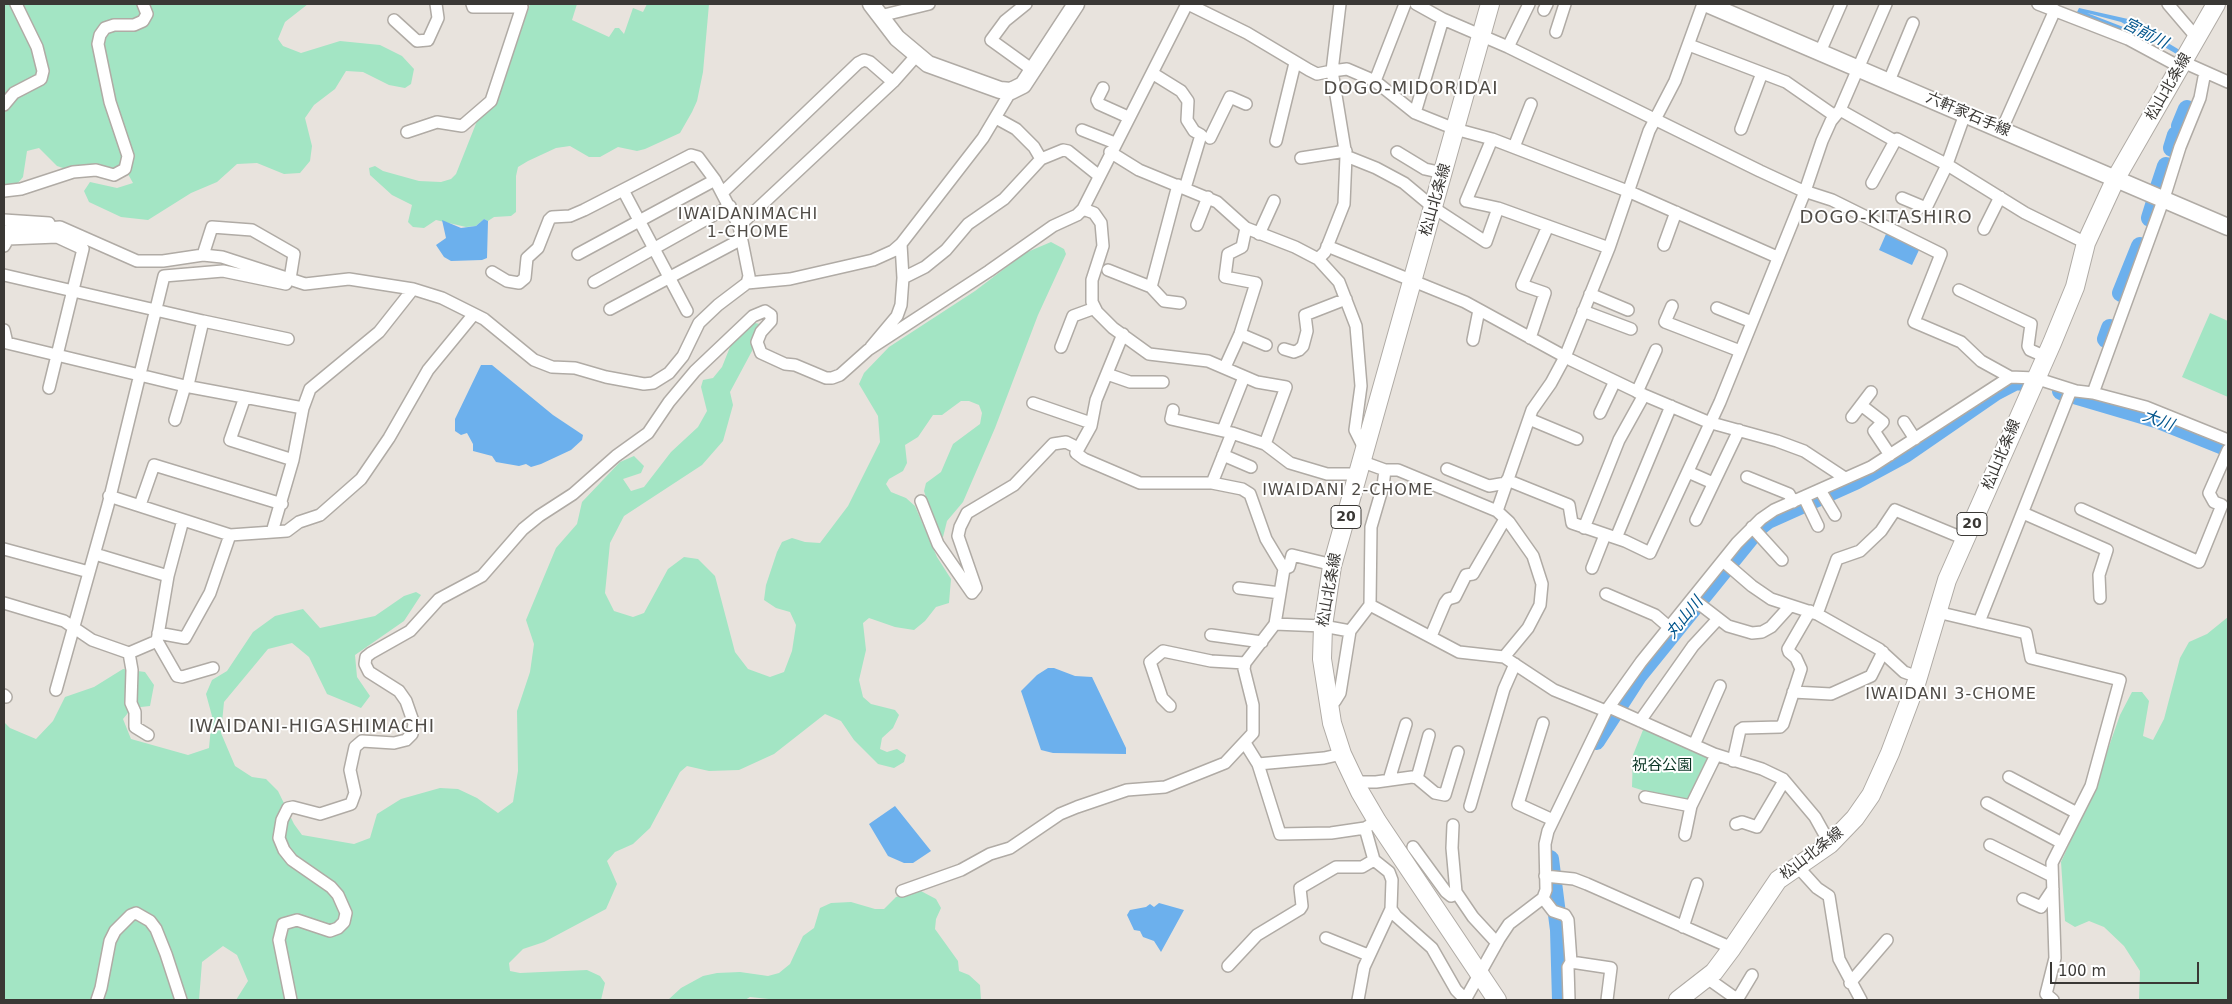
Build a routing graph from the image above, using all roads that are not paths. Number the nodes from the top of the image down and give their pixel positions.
1 (16, 4) edge
2 (144, 4) edge
3 (436, 4) edge
4 (472, 4) edge
5 (929, 4) edge
6 (1026, 4) edge
7 (1076, 4) edge
8 (1188, 4) edge
9 (1340, 4) edge
10 (1405, 4) edge
11 (1416, 4) edge
12 (1490, 4) edge
13 (1529, 4) edge
14 (1565, 4) edge
15 (1703, 4) edge
16 (1707, 4) edge
17 (1841, 4) edge
18 (1886, 4) edge
19 (2038, 4) edge
20 (2168, 4) edge
21 (2216, 4) edge
22 (875, 8) edge
23 (2055, 10) junction
24 (1443, 19) junction
25 (394, 20) dead end
26 (1913, 23) dead end
27 (1556, 32) dead end
28 (1481, 35) junction
29 (2197, 38) junction
30 (1689, 45) junction
31 (1508, 47) junction
32 (1820, 52) junction
33 (916, 56) junction
34 (1295, 63) junction
35 (2182, 64) junction
36 (1858, 68) junction
37 (1034, 71) junction
38 (1332, 71) junction
39 (2205, 72) junction
40 (1152, 73) junction
41 (1762, 73) junction
42 (1375, 81) junction
43 (1889, 81) junction
44 (893, 82) junction
45 (2228, 82) edge
46 (1103, 88) dead end
47 (1011, 91) junction
48 (1246, 104) dead end
49 (1531, 104) dead end
50 (4, 105) edge
51 (1415, 113) junction
52 (1838, 113) junction
53 (1965, 114) junction
54 (1128, 117) junction
55 (996, 118) junction
56 (1655, 118) junction
57 (1456, 129) junction
58 (1742, 129) dead end
59 (2002, 129) junction
60 (1082, 130) dead end
61 (407, 132) dead end
62 (1206, 136) junction
63 (1492, 139) junction
64 (1276, 141) dead end
65 (1895, 141) junction
66 (1222, 143) dead end
67 (1514, 147) junction
68 (1112, 148) junction
69 (1397, 152) dead end
70 (1346, 154) junction
71 (1302, 158) dead end
72 (1041, 159) junction
73 (1946, 164) junction
74 (1443, 173) junction
75 (1098, 175) junction
76 (2116, 178) junction
77 (715, 180) junction
78 (1872, 183) dead end
79 (1182, 187) junction
80 (623, 190) junction
81 (1804, 190) junction
82 (4, 191) edge
83 (1630, 192) junction
84 (722, 193) junction
85 (1208, 197) junction
86 (2000, 197) junction
87 (1902, 198) dead end
88 (2164, 198) junction
89 (1274, 201) dead end
90 (730, 206) junction
91 (1434, 208) junction
92 (1498, 208) junction
93 (1083, 209) junction
94 (1676, 212) junction
95 (640, 221) junction
96 (1197, 225) dead end
97 (739, 226) junction
98 (1548, 226) junction
99 (2228, 227) edge
100 (1246, 228) junction
101 (1984, 229) dead end
102 (5, 233) edge
103 (1260, 234) junction
104 (740, 240) junction
105 (2086, 243) junction
106 (901, 244) junction
107 (1664, 245) dead end
108 (1327, 246) junction
109 (654, 248) junction
110 (1609, 248) junction
111 (578, 254) dead end
112 (203, 255) junction
113 (1778, 257) junction
114 (1318, 259) junction
115 (1108, 270) dead end
116 (492, 272) dead end
117 (4, 275) edge
118 (670, 277) junction
119 (903, 278) junction
120 (292, 280) junction
121 (1413, 280) junction
122 (594, 282) dead end
123 (747, 283) junction
124 (1151, 287) junction
125 (413, 289) junction
126 (1959, 290) dead end
127 (73, 291) junction
128 (1590, 294) junction
129 (1346, 299) junction
130 (1180, 303) dead end
131 (1672, 306) dead end
132 (1095, 308) junction
133 (1717, 308) dead end
134 (610, 309) dead end
135 (155, 310) junction
136 (1480, 310) junction
137 (1628, 310) dead end
138 (688, 311) dead end
139 (1583, 311) junction
140 (474, 314) junction
141 (203, 321) junction
142 (1752, 322) junction
143 (1631, 329) dead end
144 (4, 330) edge
145 (1123, 334) junction
146 (1240, 334) junction
147 (1530, 338) junction
148 (288, 340) dead end
149 (1473, 340) dead end
150 (1266, 345) dead end
151 (1061, 347) dead end
152 (1284, 349) dead end
153 (868, 350) junction
154 (1656, 350) dead end
155 (1740, 351) junction
156 (58, 355) junction
157 (1565, 357) junction
158 (2046, 357) junction
159 (1225, 367) junction
160 (1107, 374) junction
161 (139, 376) junction
162 (1244, 377) junction
163 (2010, 377) junction
164 (2035, 378) junction
165 (1615, 381) junction
166 (1163, 382) dead end
167 (186, 385) junction
168 (49, 388) dead end
169 (1871, 392) dead end
170 (2070, 392) junction
171 (2093, 393) junction
172 (1641, 394) junction
173 (245, 397) junction
174 (1033, 402) dead end
175 (1861, 405) junction
176 (1671, 406) junction
177 (303, 408) junction
178 (1173, 410) dead end
179 (1600, 413) dead end
180 (1852, 417) dead end
181 (1529, 418) junction
182 (175, 420) dead end
183 (1091, 422) junction
184 (1712, 422) junction
185 (1904, 422) dead end
186 (1739, 430) junction
187 (1228, 431) junction
188 (1578, 439) dead end
189 (1915, 439) junction
190 (2228, 440) edge
191 (1265, 444) junction
192 (1078, 448) junction
193 (2227, 453) edge
194 (1890, 455) junction
195 (1223, 456) junction
196 (294, 460) junction
197 (1363, 463) junction
198 (1251, 467) dead end
199 (1447, 469) dead end
200 (1384, 470) junction
201 (1688, 472) junction
202 (1747, 477) dead end
203 (1845, 478) junction
204 (1507, 482) junction
205 (1212, 483) junction
206 (1713, 483) junction
207 (1822, 494) junction
208 (109, 496) junction
209 (921, 501) dead end
210 (1793, 502) junction
211 (1806, 502) junction
212 (282, 504) junction
213 (140, 505) junction
214 (2081, 509) dead end
215 (2023, 513) junction
216 (1501, 515) junction
217 (1835, 515) dead end
218 (182, 520) junction
219 (1696, 520) dead end
220 (1818, 526) dead end
221 (1584, 528) junction
222 (1754, 530) junction
223 (272, 532) junction
224 (230, 535) junction
225 (1610, 536) junction
226 (1966, 540) junction
227 (4, 549) edge
228 (95, 554) junction
229 (1782, 560) dead end
230 (1723, 561) junction
231 (1333, 565) junction
232 (1592, 568) dead end
233 (1284, 569) junction
234 (89, 572) junction
235 (168, 576) junction
236 (1239, 588) dead end
237 (1280, 593) junction
238 (1606, 594) dead end
239 (2100, 598) dead end
240 (1696, 601) junction
241 (4, 603) edge
242 (1370, 605) junction
243 (1790, 606) junction
244 (1814, 612) junction
245 (1937, 612) junction
246 (1718, 619) junction
247 (1979, 622) junction
248 (1275, 624) junction
249 (73, 626) junction
250 (1323, 626) junction
251 (1670, 628) junction
252 (1350, 632) junction
253 (1211, 635) dead end
254 (1431, 636) junction
255 (158, 637) junction
256 (1262, 642) junction
257 (129, 652) junction
258 (1883, 652) junction
259 (1504, 657) junction
260 (1245, 663) junction
261 (1515, 664) junction
262 (213, 668) dead end
263 (1918, 677) junction
264 (1720, 686) dead end
265 (56, 690) dead end
266 (1793, 692) junction
267 (1170, 706) dead end
268 (1328, 706) junction
269 (1608, 709) junction
270 (1639, 721) junction
271 (1543, 723) dead end
272 (1406, 724) dead end
273 (148, 735) dead end
274 (1429, 735) dead end
275 (1245, 743) junction
276 (1694, 745) junction
277 (1458, 752) dead end
278 (1342, 754) junction
279 (1716, 755) junction
280 (1733, 761) junction
281 (1258, 764) junction
282 (2009, 777) dead end
283 (1417, 778) junction
284 (1389, 780) junction
285 (1784, 781) junction
286 (1355, 782) junction
287 (1645, 796) dead end
288 (1987, 803) dead end
289 (1470, 806) dead end
290 (1691, 806) junction
291 (2077, 813) junction
292 (1553, 820) junction
293 (1736, 824) dead end
294 (1371, 825) junction
295 (1453, 825) dead end
296 (1685, 835) dead end
297 (2062, 843) junction
298 (1830, 844) junction
299 (1990, 845) dead end
300 (1413, 847) dead end
301 (1374, 860) junction
302 (1797, 866) junction
303 (1546, 876) junction
304 (2052, 876) junction
305 (1697, 884) dead end
306 (2053, 889) junction
307 (902, 891) dead end
308 (1457, 894) junction
309 (1543, 898) junction
310 (2023, 900) dead end
311 (1391, 909) junction
312 (1683, 926) junction
313 (1326, 938) dead end
314 (1887, 940) dead end
315 (1497, 943) junction
316 (1732, 948) junction
317 (1368, 955) junction
318 (1572, 962) junction
319 (1228, 966) dead end
320 (1480, 973) junction
321 (1752, 975) dead end
322 (1707, 978) junction
323 (1850, 982) junction
324 (1858, 999) edge
325 (97, 1000) edge
326 (181, 1000) edge
327 (291, 1000) edge
328 (1358, 1000) edge
329 (1465, 1000) edge
330 (1497, 1000) edge
331 (1569, 1000) edge
332 (1608, 1000) edge
333 (1678, 1000) edge
334 (1738, 1000) edge
335 (2053, 1000) edge

1 - 50 street
2 - 82 street
3 - 25 street
4 - 61 street
5 - 22 street
6 - 37 street
7 - 37 main road
8 - 34 street
8 - 40 street
9 - 38 street
10 - 42 street
11 - 24 street
12 - 28 main road, 松山北条線 / 20
13 - 31 street
14 - 27 street
15 - 30 street
16 - 32 main road, 六軒家石手線
17 - 32 street
18 - 36 street
19 - 23 street
20 - 29 street
21 - 29 main road, 松山北条線 / 20
22 - 33 main road
23 - 35 street
23 - 59 street
24 - 28 street
24 - 51 street
26 - 43 street
28 - 31 street
28 - 57 main road, 松山北条線 / 20
29 - 35 main road, 松山北条線 / 20
30 - 41 street
30 - 56 street
31 - 56 street
32 - 36 main road, 六軒家石手線
33 - 44 street
33 - 47 main road
34 - 38 street
34 - 64 street
35 - 39 street
35 - 76 main road, 松山北条線 / 20
36 - 43 main road, 六軒家石手線
36 - 52 street
37 - 47 main road
38 - 42 street
38 - 70 street
39 - 45 street
39 - 88 street
40 - 54 street
40 - 62 street
41 - 52 street
41 - 58 street
42 - 51 street
43 - 53 main road, 六軒家石手線
44 - 84 street
44 - 97 street
46 - 54 street
47 - 55 street
48 - 62 street
49 - 67 street
51 - 57 street
52 - 65 street
52 - 81 street
53 - 59 main road, 六軒家石手線
53 - 73 street
54 - 68 street
55 - 72 street
55 - 106 street
56 - 81 street
56 - 83 street
57 - 63 street
57 - 74 main road, 松山北条線 / 20
59 - 76 main road, 六軒家石手線
60 - 68 street
62 - 66 street
62 - 79 street
63 - 67 street
63 - 92 street
65 - 73 street
65 - 78 street
67 - 83 street
68 - 75 street
68 - 79 street
69 - 74 street
70 - 71 street
70 - 91 street
70 - 108 street
72 - 75 street
72 - 119 street
73 - 86 street
73 - 87 street
74 - 91 main road, 松山北条線 / 20
75 - 93 street
76 - 88 main road, 六軒家石手線
76 - 105 main road, 松山北条線 / 20
77 - 80 street
77 - 84 street
77 - 95 street
79 - 85 street
79 - 124 street
80 - 95 street
80 - 116 street
81 - 113 street
81 - 163 street
83 - 94 street
83 - 110 street
84 - 90 street
85 - 96 street
85 - 100 street
86 - 101 street
86 - 105 street
88 - 99 main road, 六軒家石手線
88 - 171 street
89 - 103 street
90 - 97 street
90 - 109 street
91 - 92 street
91 - 121 main road, 松山北条線 / 20
92 - 98 street
93 - 132 street
93 - 153 street
94 - 107 street
94 - 113 street
95 - 109 street
95 - 111 street
97 - 104 street
98 - 110 street
98 - 147 street
100 - 103 street
100 - 146 street
102 - 112 street
102 - 127 street
103 - 114 street
104 - 118 street
104 - 123 street
105 - 158 main road, 松山北条線 / 20
106 - 119 street
106 - 123 street
108 - 114 street
108 - 121 street
109 - 118 street
109 - 122 street
110 - 128 street
112 - 120 street
112 - 120 street
113 - 142 street
114 - 129 street
115 - 124 street
117 - 127 street
118 - 134 street
118 - 138 street
119 - 153 street
120 - 125 street
120 - 135 street
121 - 136 street
121 - 197 main road, 松山北条線 / 20
123 - 140 street
124 - 130 street
125 - 140 street
125 - 177 street
126 - 158 street
127 - 135 street
127 - 156 street
128 - 137 street
128 - 139 street
129 - 152 street
129 - 197 street
131 - 155 street
132 - 145 street
132 - 151 street
133 - 142 street
135 - 141 street
135 - 161 street
136 - 147 street
136 - 149 street
139 - 143 street
139 - 157 street
140 - 223 street
141 - 148 street
141 - 167 street
142 - 155 street
144 - 156 street
145 - 159 street
145 - 160 street
146 - 150 street
146 - 159 street
147 - 157 street
153 - 327 street
154 - 172 street
155 - 184 street
156 - 161 street
156 - 168 street
157 - 165 street
157 - 181 street
158 - 164 main road, 松山北条線 / 20
159 - 162 street
160 - 166 street
160 - 183 street
161 - 167 street
161 - 208 street
162 - 187 street
162 - 191 street
163 - 164 street
163 - 189 street
164 - 170 street
164 - 226 main road, 松山北条線 / 20
165 - 172 street
165 - 179 street
167 - 173 street
167 - 182 street
169 - 175 street
170 - 171 street
170 - 215 street
171 - 190 street
172 - 176 street
172 - 221 street
173 - 177 street
173 - 196 street
174 - 183 street
175 - 180 street
175 - 194 street
176 - 184 street
176 - 225 street
177 - 196 street
178 - 187 street
181 - 188 street
181 - 204 street
183 - 192 street
184 - 186 street
184 - 201 street
185 - 189 street
186 - 203 street
186 - 206 street
187 - 191 street
187 - 195 street
189 - 194 street
191 - 197 street
192 - 205 street
192 - 209 street
193 - 214 street
194 - 203 street
195 - 198 street
195 - 205 street
196 - 212 street
197 - 200 street
197 - 231 main road, 松山北条線 / 20
199 - 204 street
200 - 216 street
200 - 242 street
201 - 206 street
201 - 225 street
202 - 210 street
203 - 207 street
204 - 216 street
204 - 221 street
205 - 233 street
206 - 219 street
207 - 211 street
207 - 217 street
208 - 213 street
208 - 228 street
210 - 211 street
210 - 222 street
211 - 220 street
212 - 213 street
212 - 223 street
213 - 218 street
215 - 239 street
215 - 247 street
216 - 254 street
216 - 259 street
218 - 224 street
218 - 235 street
221 - 225 street
222 - 229 street
222 - 230 street
223 - 224 street
224 - 255 street
225 - 232 street
226 - 244 street
226 - 245 main road, 松山北条線 / 20
227 - 234 street
228 - 234 street
228 - 235 street
230 - 240 street
230 - 243 street
231 - 233 street
231 - 250 main road, 松山北条線 / 20
233 - 237 street
234 - 249 street
235 - 255 street
236 - 237 street
237 - 248 street
238 - 251 street
240 - 246 street
240 - 251 street
241 - 249 street
242 - 252 street
242 - 254 street
243 - 244 street
243 - 246 street
244 - 258 street
244 - 266 street
245 - 247 street
245 - 263 main road, 松山北条線 / 20
246 - 270 street
247 - 291 street
248 - 250 street
248 - 256 street
249 - 257 street
249 - 265 street
250 - 252 street
250 - 268 main road, 松山北条線 / 20
251 - 269 street
252 - 268 street
253 - 256 street
254 - 259 street
255 - 257 street
255 - 262 street
256 - 260 street
257 - 273 street
258 - 263 street
258 - 266 street
259 - 261 street
260 - 267 street
260 - 275 street
261 - 269 street
261 - 289 street
263 - 298 main road, 松山北条線 / 20
264 - 276 street
266 - 280 street
268 - 278 main road, 松山北条線 / 20
269 - 270 street
269 - 292 street
270 - 276 street
271 - 292 street
272 - 284 street
274 - 283 street
275 - 281 street
275 - 307 street
276 - 279 street
277 - 283 street
278 - 281 street
278 - 286 main road, 松山北条線 / 20
279 - 280 street
279 - 290 street
280 - 285 street
281 - 294 street
282 - 291 street
283 - 284 street
284 - 286 street
285 - 293 street
285 - 298 street
286 - 294 main road, 松山北条線 / 20
287 - 290 street
288 - 297 street
290 - 296 street
291 - 297 street
292 - 303 street
294 - 301 street
294 - 320 main road, 松山北条線 / 20
295 - 308 street
297 - 304 street
298 - 302 main road, 松山北条線 / 20
299 - 304 street
300 - 308 street
301 - 311 street
301 - 319 street
302 - 316 main road, 松山北条線 / 20
302 - 323 street
303 - 309 street
303 - 312 street
304 - 306 street
305 - 312 street
306 - 310 street
306 - 335 street
308 - 315 street
309 - 315 street
309 - 318 street
311 - 317 street
311 - 329 street
312 - 316 street
313 - 317 street
314 - 323 street
315 - 320 street
316 - 322 main road, 松山北条線 / 20
317 - 328 street
318 - 331 street
318 - 332 street
320 - 329 street
320 - 330 main road, 松山北条線 / 20
321 - 334 street
322 - 333 main road, 松山北条線 / 20
322 - 334 street
323 - 324 street
325 - 326 street

